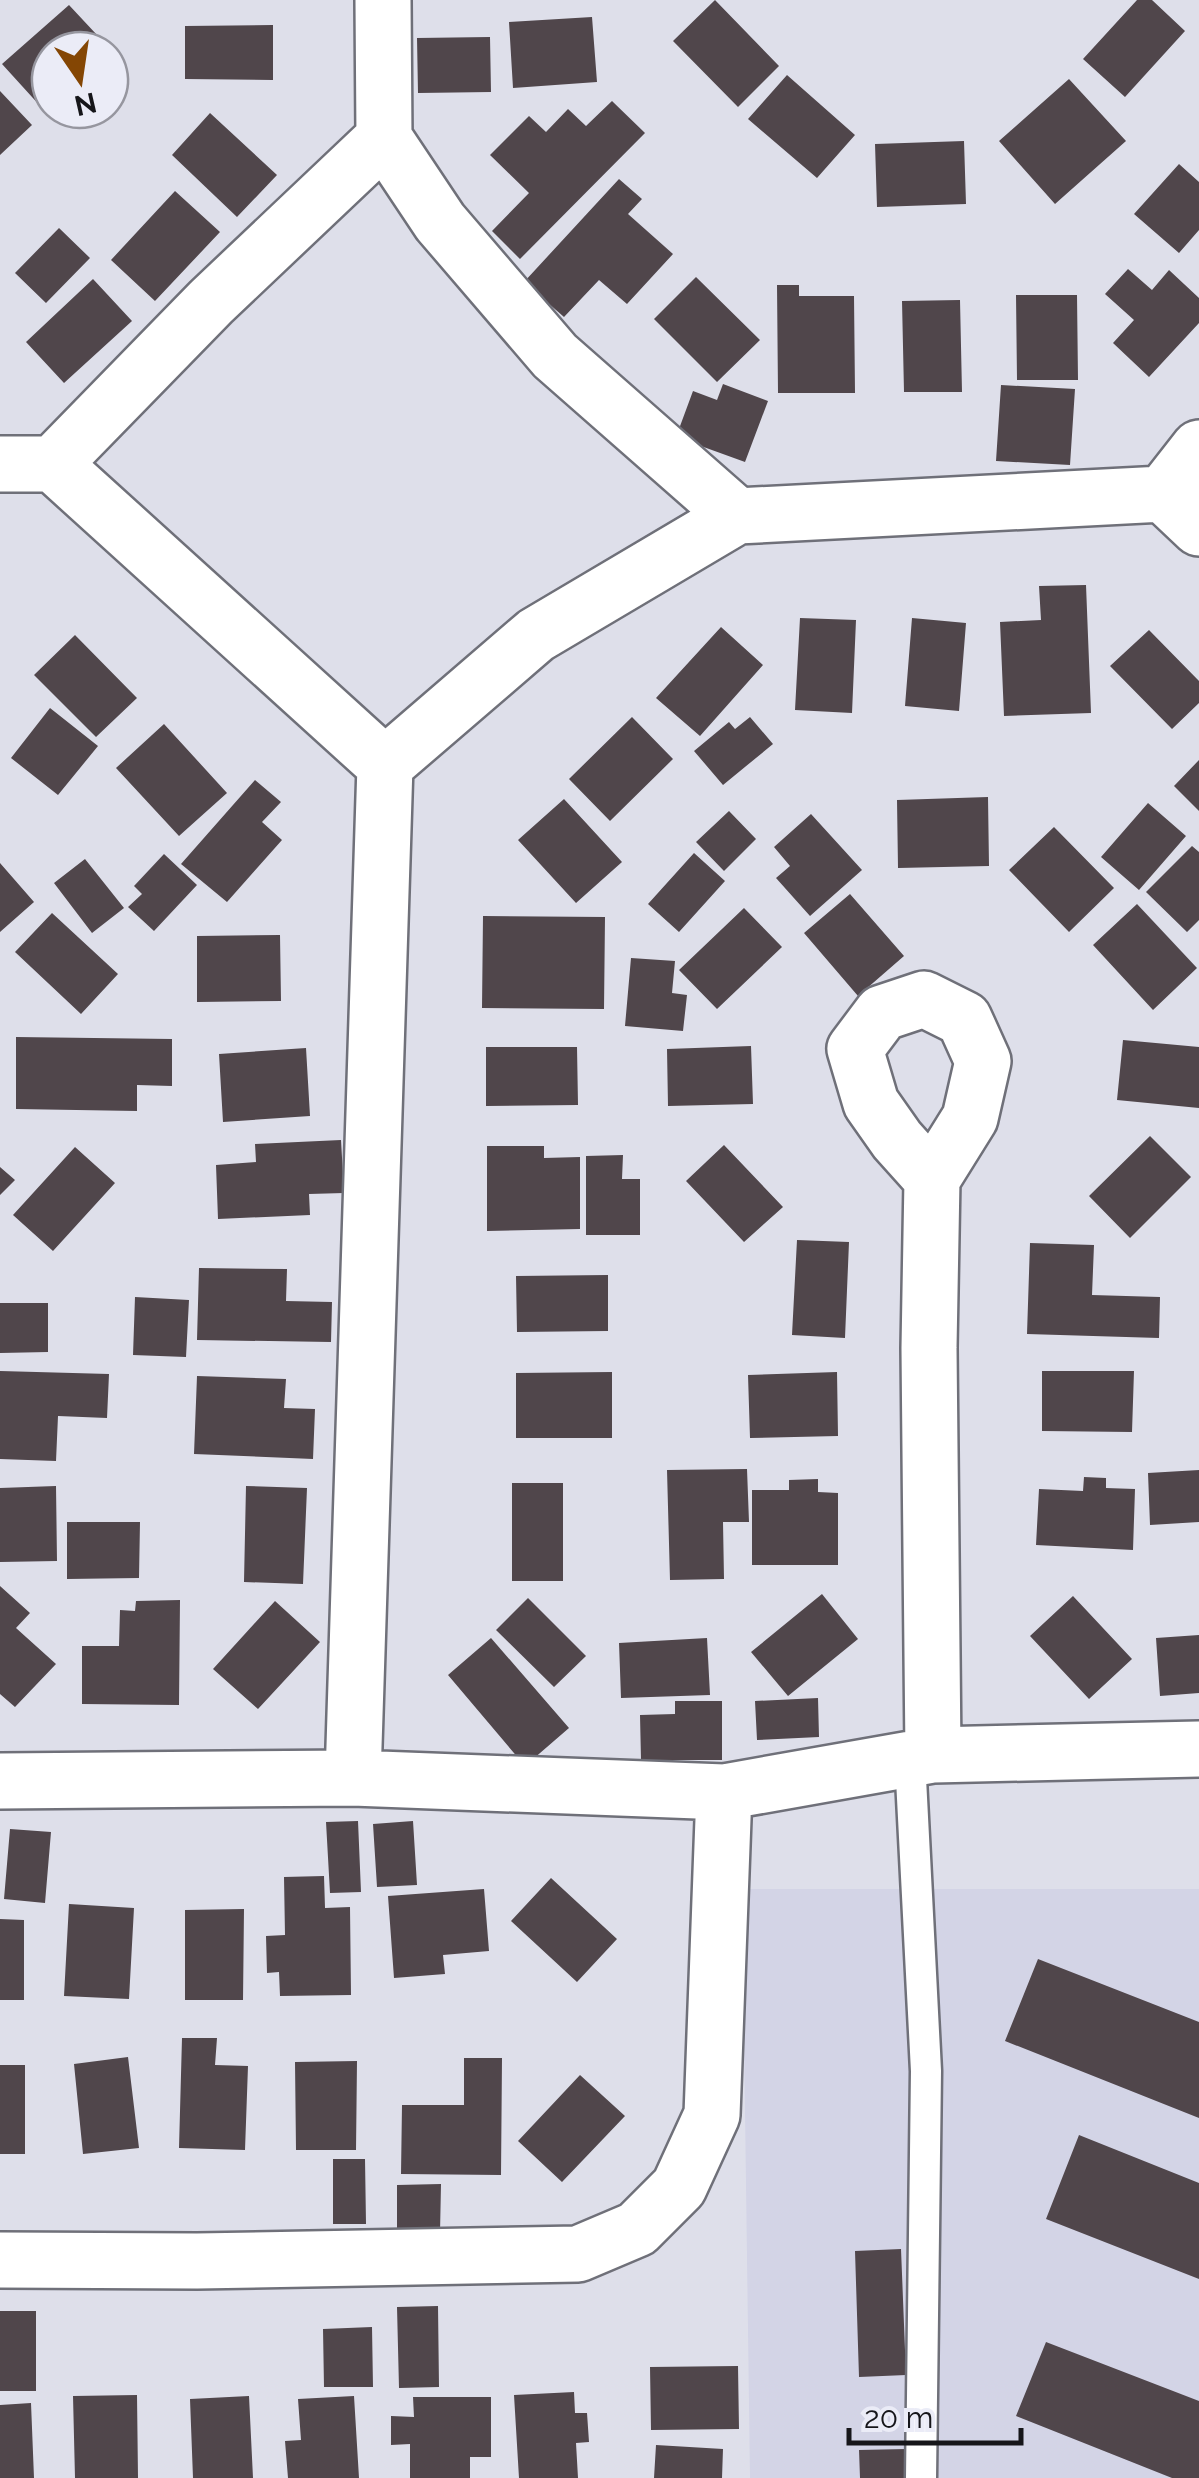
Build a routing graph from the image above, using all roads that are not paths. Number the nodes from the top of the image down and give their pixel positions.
1 (383, 0) edge
2 (384, 138) junction
3 (1199, 448) edge
4 (26, 464) edge
5 (1181, 511) edge
6 (737, 516) junction
7 (385, 765) junction
8 (932, 1179) dead end
9 (1199, 1749) edge
10 (922, 1757) junction
11 (354, 1778) junction
12 (0, 1781) edge
13 (724, 1792) junction
14 (0, 2260) edge
15 (921, 2478) edge

1 - 2 street
2 - 4 street
2 - 6 street
3 - 5 street
4 - 7 street
5 - 6 street
6 - 7 street
7 - 11 street
8 - 10 street
9 - 10 street
10 - 13 street
10 - 15 lane
11 - 12 street
11 - 13 street
13 - 14 street

